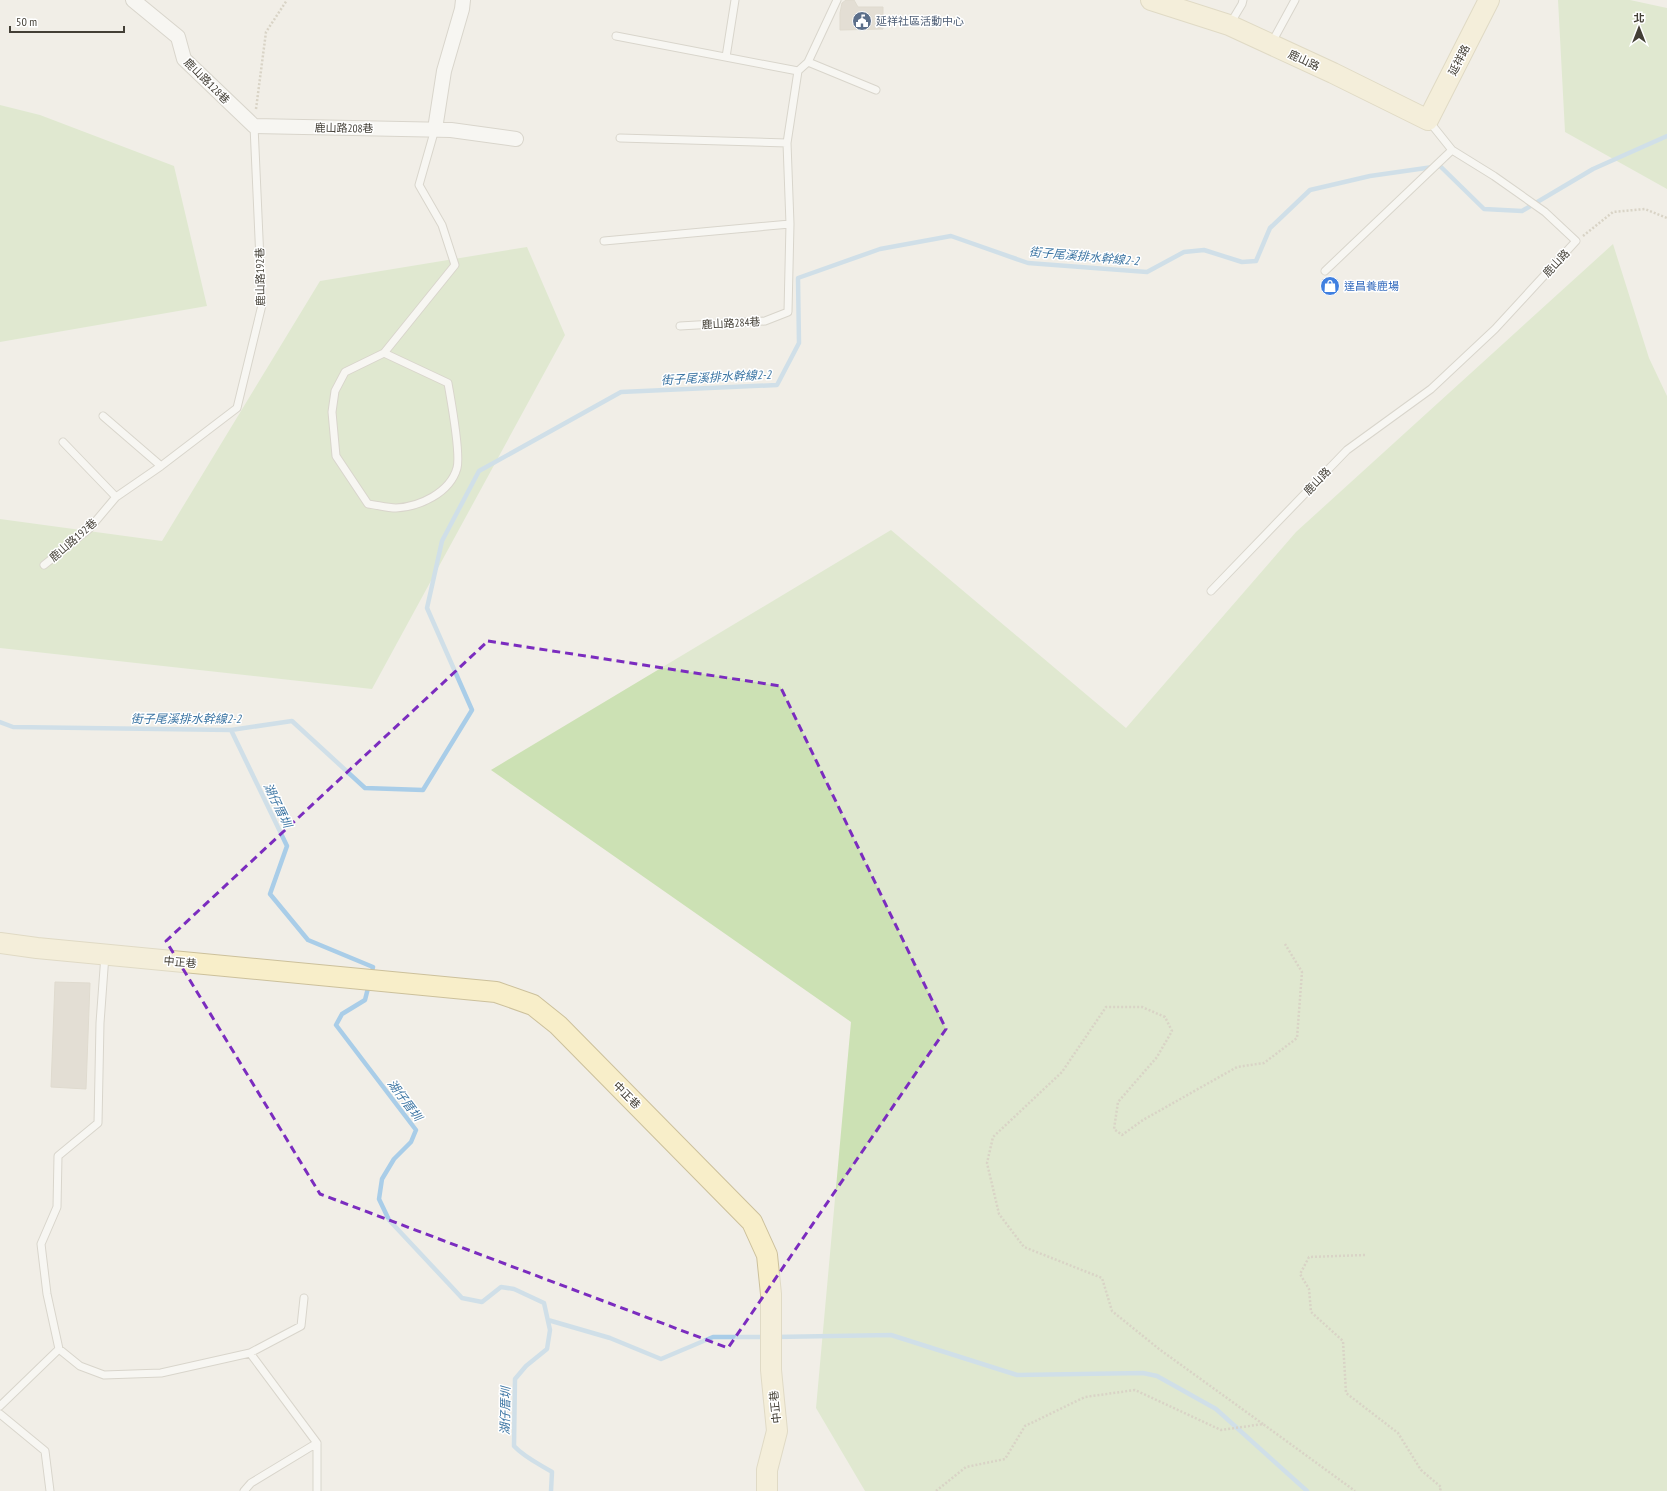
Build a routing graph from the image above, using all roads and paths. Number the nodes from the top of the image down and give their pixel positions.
1 (133, 0) edge
2 (287, 0) edge
3 (463, 0) edge
4 (735, 0) edge
5 (837, 0) edge
6 (1151, 0) edge
7 (1243, 0) edge
8 (1295, 0) edge
9 (1489, 0) edge
10 (1229, 25) junction
11 (616, 36) dead end
12 (1271, 44) junction
13 (726, 57) junction
14 (808, 62) junction
15 (798, 71) junction
16 (876, 90) dead end
17 (1428, 120) junction
18 (254, 126) junction
19 (435, 129) junction
20 (620, 138) dead end
21 (516, 139) dead end
22 (787, 143) junction
23 (1452, 150) junction
24 (1667, 218) edge
25 (790, 224) junction
26 (604, 241) dead end
27 (1576, 241) junction
28 (1325, 271) dead end
29 (680, 326) dead end
30 (384, 353) junction
31 (103, 416) dead end
32 (63, 442) dead end
33 (161, 466) junction
34 (116, 496) junction
35 (44, 565) dead end
36 (1211, 591) dead end
37 (0, 943) edge
38 (1285, 944) dead end
39 (105, 955) junction
40 (1365, 1255) dead end
41 (304, 1298) dead end
42 (59, 1349) junction
43 (250, 1353) junction
44 (0, 1406) edge
45 (0, 1414) edge
46 (1263, 1424) junction
47 (317, 1443) junction
48 (50, 1491) edge
49 (244, 1491) edge
50 (317, 1491) edge
51 (767, 1491) edge
52 (936, 1491) edge
53 (1356, 1491) edge
54 (1440, 1491) edge

1 - 18 street, 鹿山路128巷
2 - 18 path
3 - 19 street
4 - 13 lane
5 - 14 lane
6 - 10 street, 鹿山路
7 - 10 lane
8 - 12 lane
9 - 17 street, 延祥路
10 - 12 street, 鹿山路
11 - 13 lane
12 - 17 street, 鹿山路
13 - 15 lane
14 - 15 lane
14 - 16 lane
15 - 22 lane, 鹿山路284巷
17 - 23 lane, 鹿山路
18 - 19 street, 鹿山路208巷
18 - 33 lane, 鹿山路192巷
19 - 21 street, 鹿山路208巷
19 - 30 lane
20 - 22 lane
22 - 25 lane, 鹿山路284巷
23 - 27 lane, 鹿山路
23 - 28 lane
24 - 27 path
25 - 26 lane
25 - 29 lane, 鹿山路284巷
27 - 36 lane, 鹿山路
30 - 30 lane
31 - 33 lane
32 - 34 lane
33 - 34 lane, 鹿山路192巷
34 - 35 lane, 鹿山路192巷
37 - 39 street, 中正巷
38 - 46 path
39 - 42 lane
39 - 51 street, 中正巷
40 - 54 path
41 - 43 lane
42 - 43 lane
42 - 44 lane
43 - 47 lane
45 - 48 lane
46 - 52 path
46 - 53 path
47 - 49 lane
47 - 50 lane

